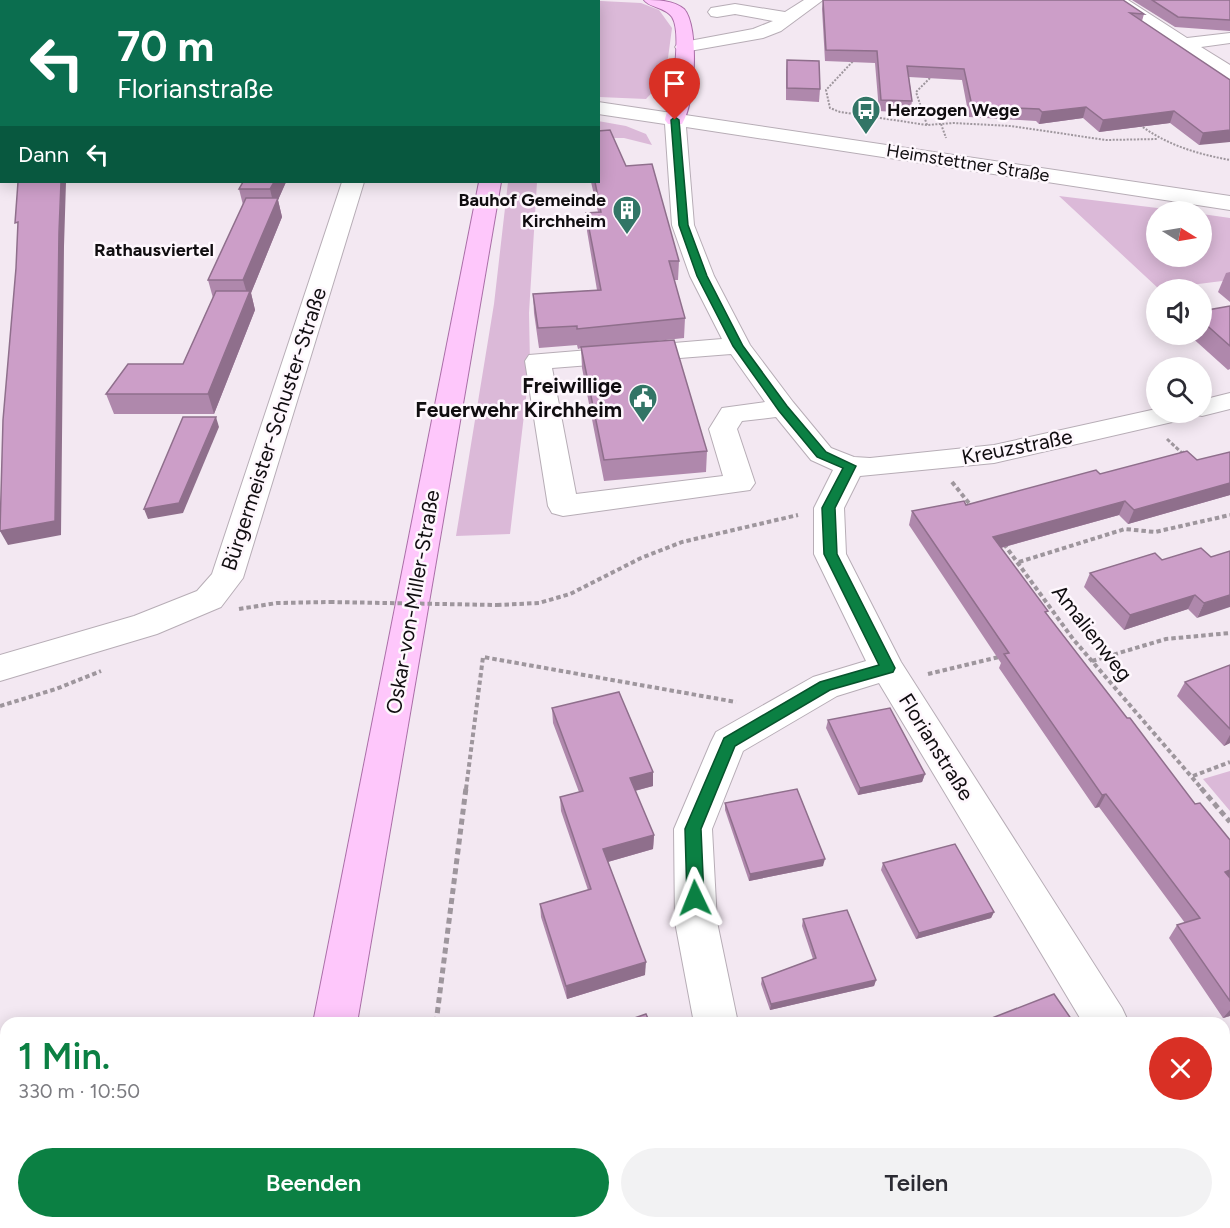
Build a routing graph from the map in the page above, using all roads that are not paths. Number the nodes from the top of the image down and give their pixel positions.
1 (652, 0) edge
2 (815, 0) edge
3 (1116, 0) edge
4 (717, 12) dead end
5 (788, 18) junction
6 (1230, 38) edge
7 (684, 40) junction
8 (1185, 43) junction
9 (1230, 73) edge
10 (600, 108) edge
11 (675, 120) junction
12 (353, 183) edge
13 (490, 183) edge
14 (1230, 202) edge
15 (738, 346) junction
16 (1230, 401) edge
17 (1212, 406) edge
18 (783, 408) junction
19 (1146, 421) edge
20 (850, 466) junction
21 (0, 668) edge
22 (892, 675) junction
23 (336, 1017) edge
24 (715, 1017) edge
25 (1103, 1017) edge

1 - 7 main road
2 - 5 street
3 - 8 street
4 - 5 street
5 - 7 street
6 - 8 street
7 - 11 main road
8 - 9 street
10 - 11 street, Heimstettner Straße
11 - 14 street, Heimstettner Straße
11 - 15 street
12 - 21 street, Bürgermeister-Schuster-Straße
13 - 23 main road, Oskar-von-Miller-Straße
15 - 18 street
15 - 18 street
16 - 17 street
18 - 20 street
19 - 20 street, Kreuzstraße
20 - 22 street, Florianstraße
22 - 24 street
22 - 25 street, Florianstraße

